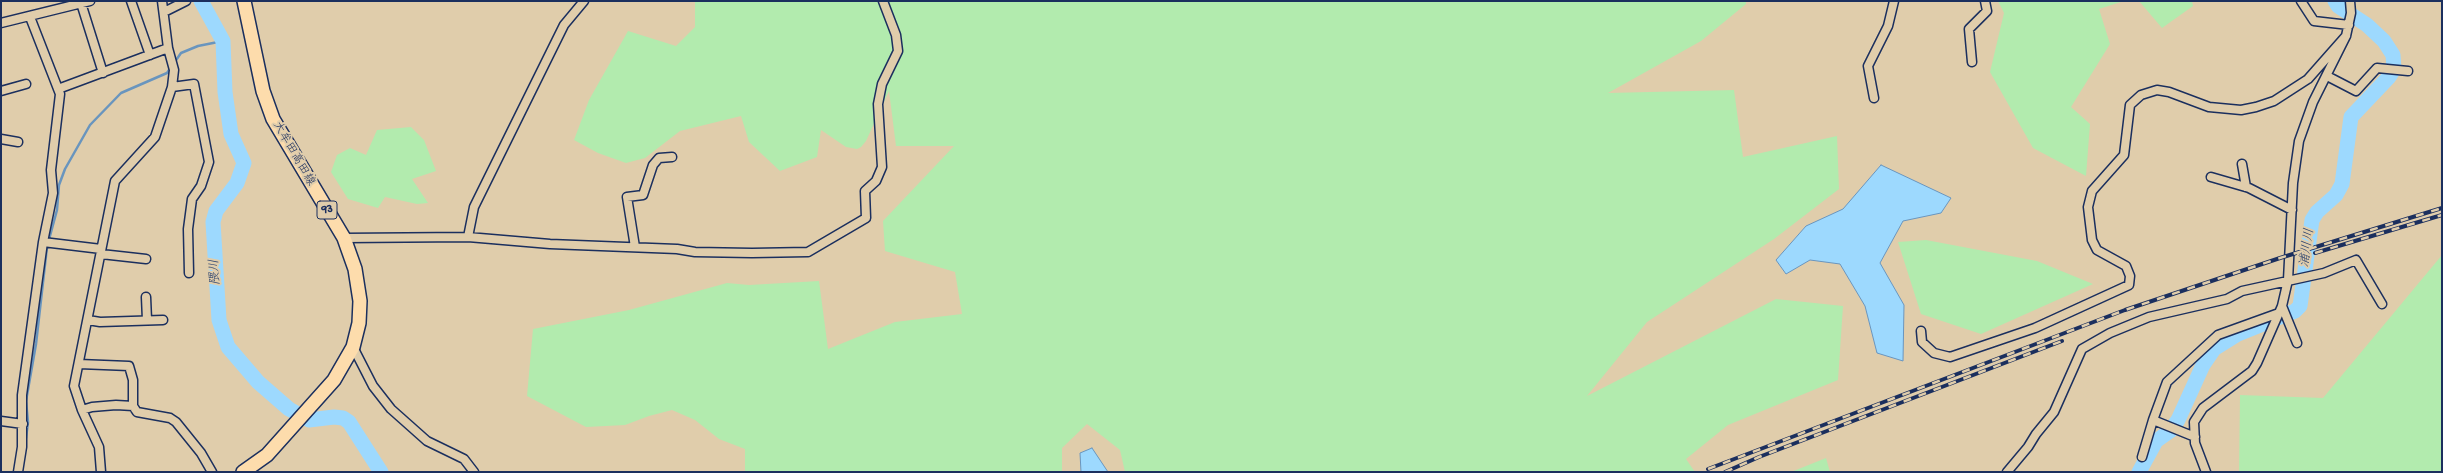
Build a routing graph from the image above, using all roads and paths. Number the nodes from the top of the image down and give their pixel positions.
1 (90, 1) edge
2 (132, 1) edge
3 (162, 1) edge
4 (186, 1) edge
5 (244, 1) edge
6 (584, 1) edge
7 (883, 1) edge
8 (1894, 1) edge
9 (1985, 1) edge
10 (2301, 1) edge
11 (2350, 1) edge
12 (81, 3) junction
13 (164, 12) junction
14 (30, 17) junction
15 (1, 23) edge
16 (2349, 25) junction
17 (2346, 36) junction
18 (168, 48) junction
19 (150, 55) junction
20 (1972, 62) dead end
21 (2408, 71) dead end
22 (103, 73) junction
23 (2327, 76) junction
24 (26, 84) dead end
25 (172, 87) junction
26 (58, 89) junction
27 (1, 91) edge
28 (1874, 98) dead end
29 (1, 139) edge
30 (18, 142) dead end
31 (672, 157) dead end
32 (2242, 164) dead end
33 (2211, 177) dead end
34 (2246, 187) junction
35 (2292, 210) junction
36 (468, 237) junction
37 (344, 238) junction
38 (46, 242) junction
39 (635, 248) junction
40 (101, 251) junction
41 (146, 259) dead end
42 (189, 273) dead end
43 (2288, 280) junction
44 (146, 297) dead end
45 (2382, 304) dead end
46 (2281, 309) junction
47 (88, 320) junction
48 (147, 320) junction
49 (163, 320) dead end
50 (1921, 331) dead end
51 (2297, 343) dead end
52 (353, 347) junction
53 (79, 364) junction
54 (133, 406) junction
55 (82, 410) junction
56 (2154, 420) junction
57 (1, 421) edge
58 (23, 424) junction
59 (2195, 437) junction
60 (2142, 457) dead end
61 (18, 472) edge
62 (101, 472) edge
63 (212, 472) edge
64 (243, 472) edge
65 (474, 472) edge
66 (2007, 472) edge
67 (2206, 472) edge

1 - 12 street
2 - 19 street
3 - 13 street
4 - 13 street
5 - 37 main road, 大牟田高田線 / 93
6 - 36 street
7 - 39 street
8 - 28 street
9 - 20 street
10 - 16 street
11 - 16 street
12 - 14 street
12 - 22 street
13 - 18 street
14 - 15 street
14 - 26 street
16 - 17 street
17 - 23 street
17 - 50 street
18 - 19 street
18 - 25 street
19 - 22 street
21 - 23 street
22 - 26 street
23 - 35 street
24 - 27 street
25 - 40 street
25 - 42 street
26 - 38 street
29 - 30 street
31 - 39 street
32 - 34 street
33 - 34 street
34 - 35 street
35 - 43 street
36 - 37 street
36 - 39 street
37 - 52 main road, 大牟田高田線 / 93
38 - 40 street
38 - 58 street
40 - 41 street
40 - 47 street
43 - 45 street
43 - 46 street
43 - 66 street
44 - 48 street
46 - 51 street
46 - 56 street
46 - 59 street
47 - 48 street
47 - 53 street
48 - 49 street
52 - 64 main road, 大牟田高田線 / 93
52 - 65 street
53 - 54 street
53 - 55 street
54 - 55 street
54 - 63 street
55 - 62 street
56 - 59 street
56 - 60 street
57 - 58 street
58 - 61 street
59 - 67 street

